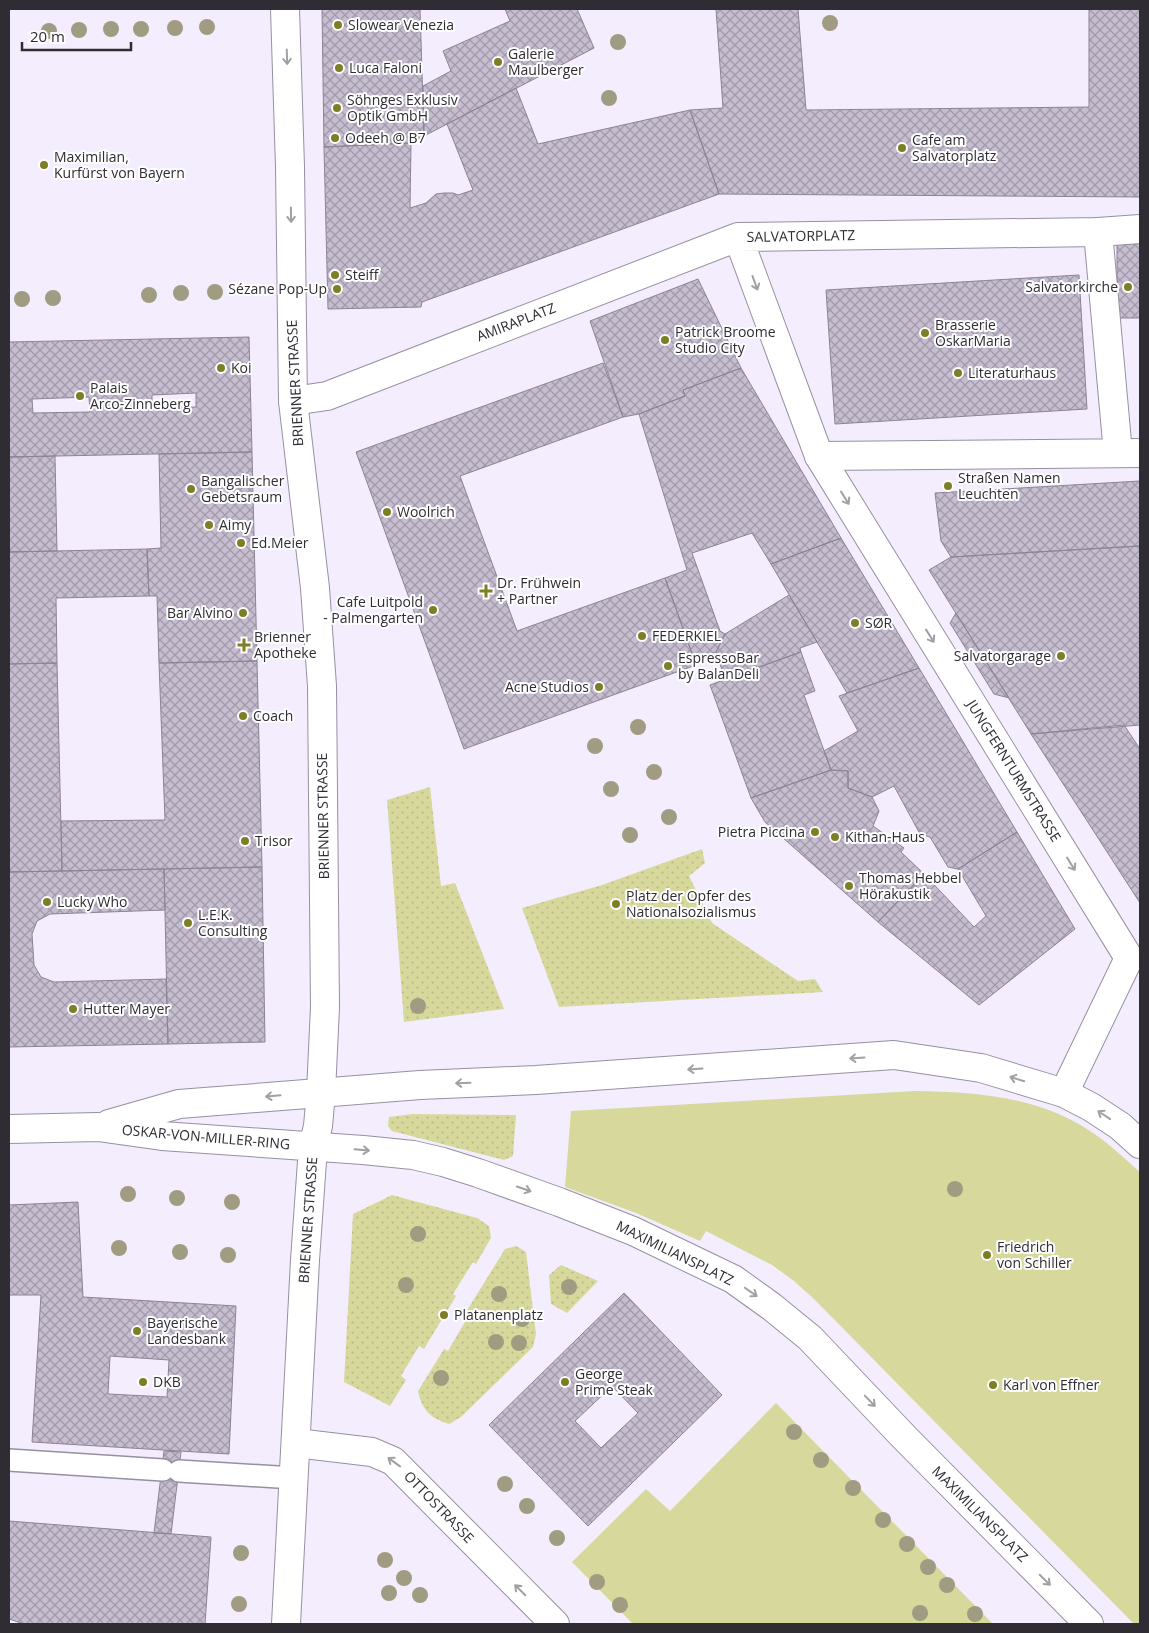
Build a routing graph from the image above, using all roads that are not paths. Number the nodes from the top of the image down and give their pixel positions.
1 (285, 9) edge
2 (1140, 229) edge
3 (1098, 232) junction
4 (738, 237) junction
5 (293, 401) junction
6 (1129, 453) edge
7 (819, 456) junction
8 (1135, 964) edge
9 (321, 1092) junction
10 (1064, 1093) junction
11 (98, 1127) junction
12 (9, 1129) edge
13 (1140, 1144) edge
14 (313, 1146) junction
15 (296, 1443) junction
16 (9, 1460) edge
17 (294, 1478) junction
18 (286, 1624) edge
19 (555, 1624) edge
20 (1089, 1624) edge

1 -> 5 street, BRIENNER STRASSE
2 - 3 street, SALVATORPLATZ
3 - 4 street, SALVATORPLATZ
3 - 6 street
4 - 5 street, AMIRAPLATZ
4 -> 7 street, SALVATORPLATZ
5 - 9 street, BRIENNER STRASSE
6 - 7 street
7 -> 8 street, JUNGFERNTURMSTRASSE
8 - 10 street, JUNGFERNTURMSTRASSE
10 -> 9 street
9 -> 11 street, OSKAR-VON-MILLER-RING
9 - 14 street, BRIENNER STRASSE
13 -> 10 street
11 - 12 street, OSKAR-VON-MILLER-RING
11 - 14 street, OSKAR-VON-MILLER-RING
14 - 15 street, BRIENNER STRASSE
14 -> 20 street, MAXIMILIANSPLATZ
15 - 17 street, BRIENNER STRASSE
19 -> 15 street, OTTOSTRASSE
16 - 17 lane
17 - 18 street, BRIENNER STRASSE

